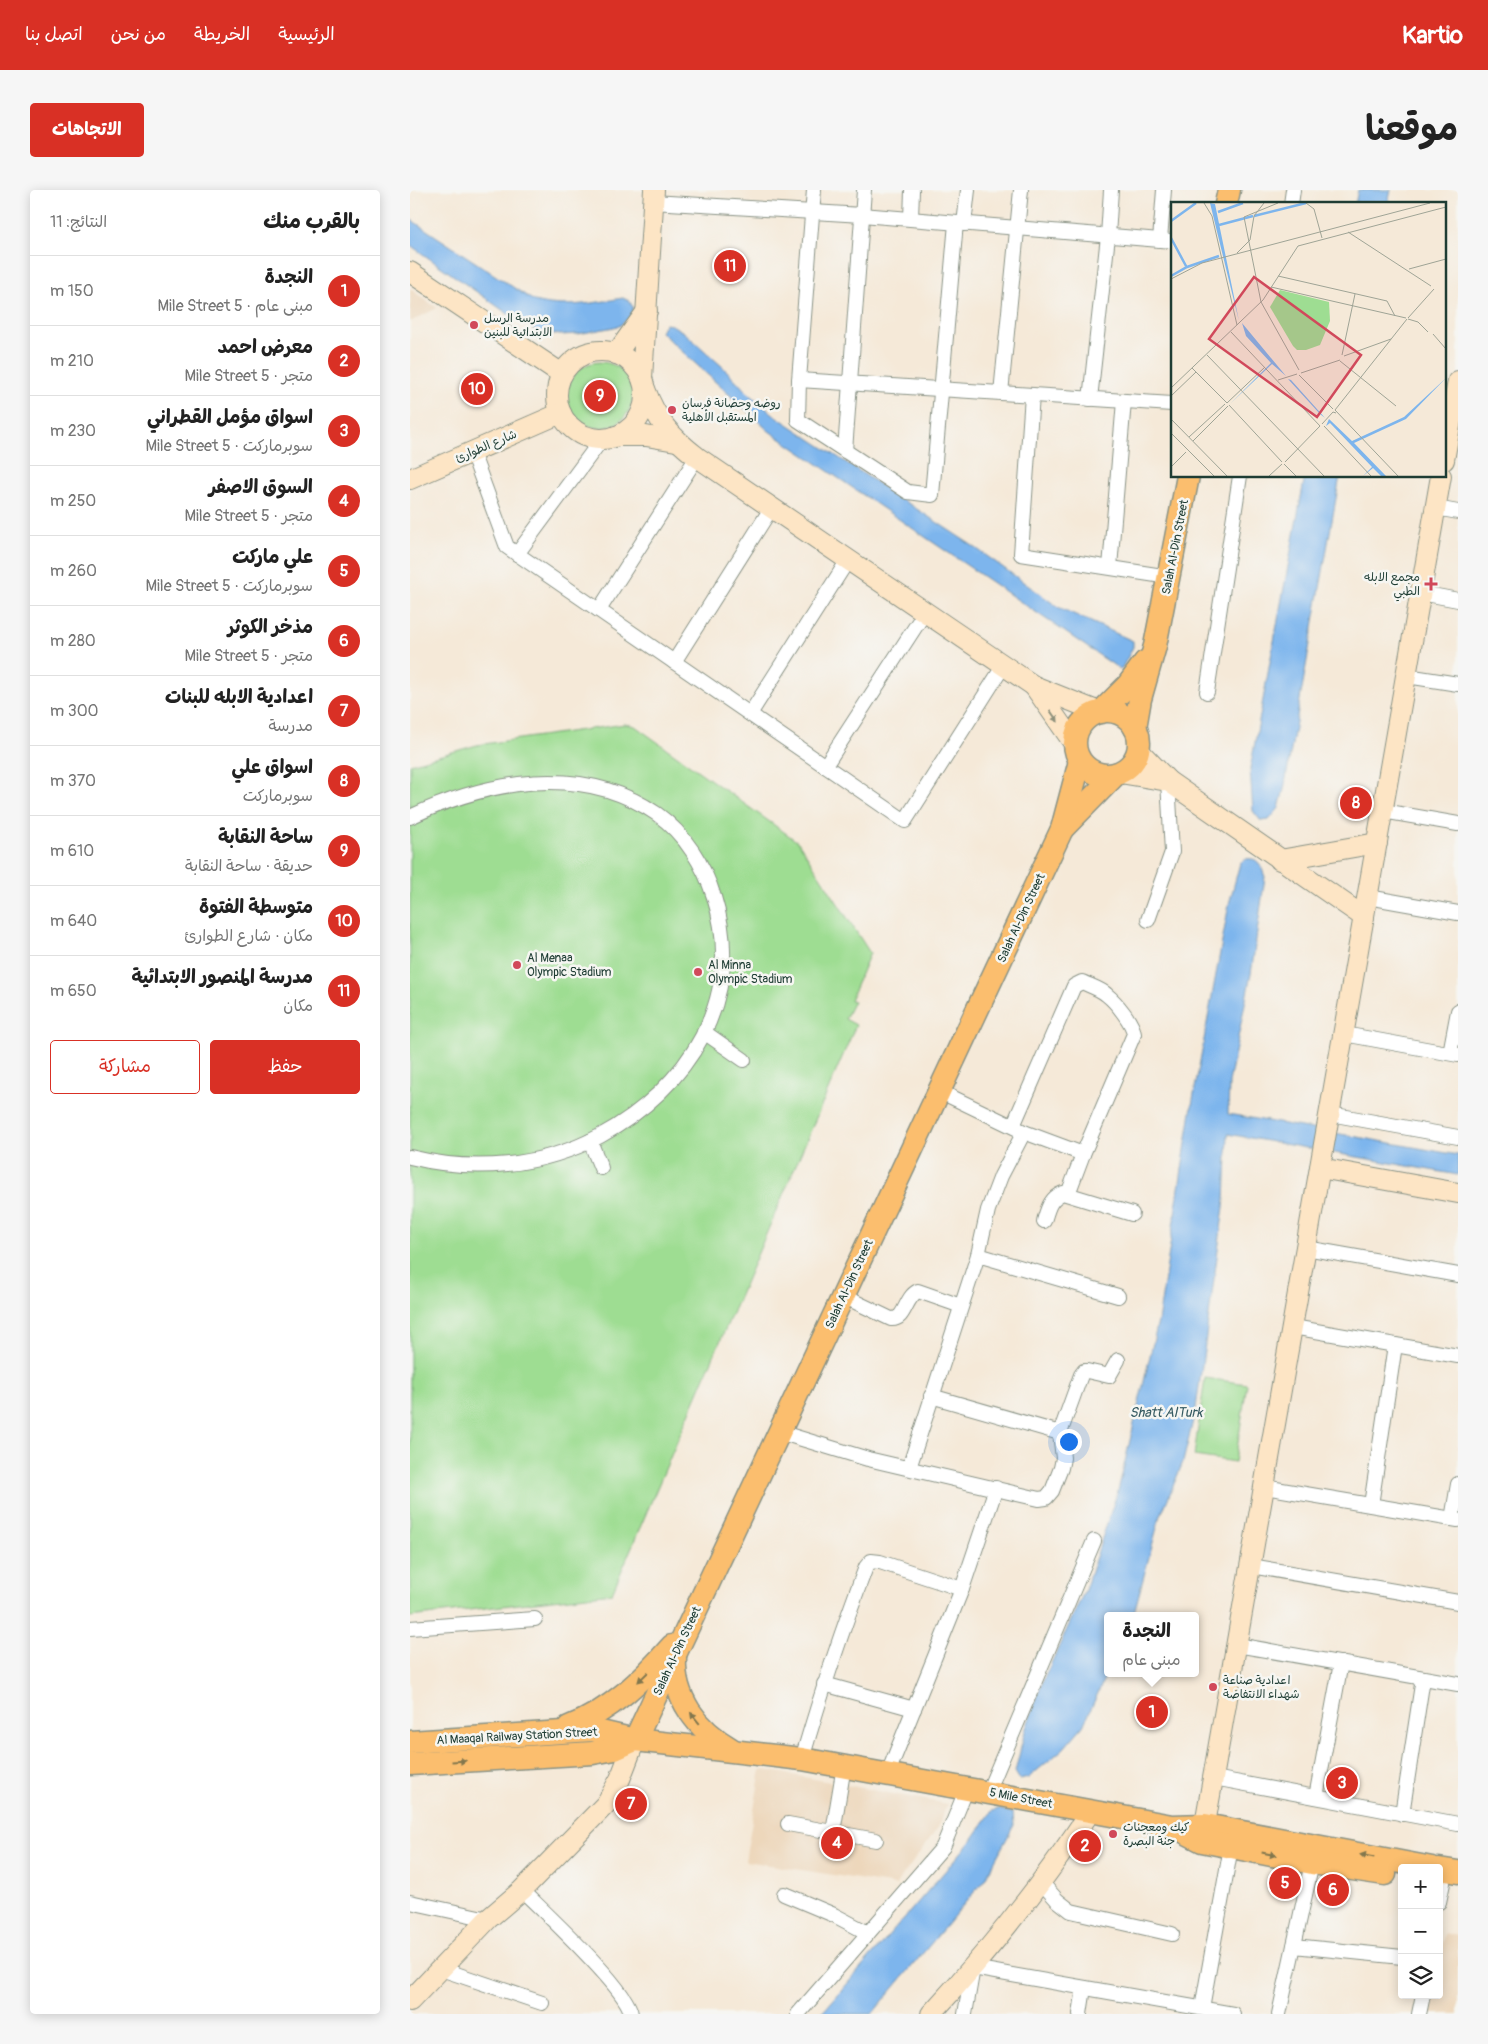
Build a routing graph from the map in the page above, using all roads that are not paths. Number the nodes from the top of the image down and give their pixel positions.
1 (814, 190) edge
2 (864, 190) edge
3 (912, 190) edge
4 (968, 190) edge
5 (1021, 190) edge
6 (1111, 190) edge
7 (1164, 190) edge
8 (653, 196) edge
9 (812, 212) junction
10 (862, 215) junction
11 (911, 219) junction
12 (960, 223) junction
13 (1018, 228) junction
14 (1108, 236) junction
15 (1166, 240) edge
16 (410, 272) edge
17 (647, 311) junction
18 (616, 354) junction
19 (562, 374) junction
20 (799, 380) junction
21 (1458, 381) edge
22 (849, 383) junction
23 (643, 384) junction
24 (941, 389) junction
25 (1001, 393) junction
26 (1032, 395) junction
27 (1090, 398) junction
28 (1124, 401) junction
29 (1171, 404) edge
30 (561, 413) junction
31 (609, 438) junction
32 (676, 441) junction
33 (1446, 449) edge
34 (845, 451) junction
35 (472, 452) junction
36 (697, 457) junction
37 (1188, 478) edge
38 (1240, 478) edge
39 (1442, 478) edge
40 (410, 479) edge
41 (772, 507) junction
42 (1436, 508) junction
43 (1458, 512) edge
44 (517, 554) junction
45 (848, 560) junction
46 (1110, 567) junction
47 (1169, 577) junction
48 (1421, 593) junction
49 (1458, 600) edge
50 (599, 610) junction
51 (925, 612) junction
52 (1155, 646) junction
53 (674, 662) junction
54 (1004, 665) junction
55 (1406, 676) junction
56 (1458, 684) edge
57 (1034, 686) junction
58 (1206, 692) dead end
59 (1099, 712) junction
60 (750, 714) junction
61 (1135, 728) junction
62 (1138, 750) junction
63 (1077, 753) junction
64 (825, 766) junction
65 (1118, 773) junction
66 (1168, 781) junction
67 (1383, 811) junction
68 (410, 817) edge
69 (1458, 824) edge
70 (1062, 828) junction
71 (1377, 843) junction
72 (1280, 860) junction
73 (1368, 897) junction
74 (1458, 913) edge
75 (1364, 917) junction
76 (1148, 920) dead end
77 (1458, 1011) edge
78 (704, 1032) junction
79 (1344, 1034) junction
80 (1454, 1054) edge
81 (744, 1060) dead end
82 (939, 1091) junction
83 (1330, 1114) junction
84 (1018, 1129) junction
85 (1458, 1137) edge
86 (590, 1141) junction
87 (1083, 1154) junction
88 (410, 1157) edge
89 (601, 1168) dead end
90 (1320, 1168) junction
91 (1458, 1193) edge
92 (1068, 1194) junction
93 (1132, 1214) dead end
94 (1044, 1221) dead end
95 (1306, 1248) junction
96 (978, 1255) junction
97 (1458, 1275) edge
98 (843, 1296) junction
99 (1118, 1296) dead end
100 (961, 1306) junction
101 (1292, 1327) junction
102 (1395, 1345) junction
103 (1458, 1356) edge
104 (1118, 1360) dead end
105 (931, 1396) junction
106 (779, 1432) junction
107 (1060, 1433) junction
108 (909, 1468) junction
109 (1458, 1484) edge
110 (1264, 1487) junction
111 (996, 1488) junction
112 (1371, 1505) junction
113 (1455, 1519) edge
114 (1094, 1540) dead end
115 (1251, 1566) junction
116 (962, 1589) junction
117 (1458, 1602) edge
118 (535, 1618) dead end
119 (410, 1628) edge
120 (688, 1628) junction
121 (1237, 1645) junction
122 (675, 1654) junction
123 (1341, 1663) junction
124 (1423, 1678) junction
125 (824, 1684) junction
126 (1458, 1684) edge
127 (914, 1709) junction
128 (555, 1732) junction
129 (636, 1740) junction
130 (410, 1742) edge
131 (732, 1750) junction
132 (802, 1759) junction
133 (410, 1764) edge
134 (844, 1766) junction
135 (888, 1773) junction
136 (1214, 1778) junction
137 (978, 1790) junction
138 (1316, 1797) junction
139 (1090, 1812) junction
140 (1402, 1814) junction
141 (788, 1824) dead end
142 (1458, 1824) edge
143 (833, 1832) junction
144 (1204, 1833) junction
145 (876, 1840) dead end
146 (1231, 1847) junction
147 (1312, 1863) junction
148 (1398, 1875) edge
149 (1444, 1880) edge
150 (1041, 1882) junction
151 (522, 1890) junction
152 (784, 1894) dead end
153 (410, 1902) edge
154 (488, 1919) junction
155 (868, 1933) junction
156 (1172, 1934) dead end
157 (1294, 1946) junction
158 (1398, 1957) edge
159 (973, 1968) junction
160 (441, 1969) junction
161 (1084, 1988) junction
162 (1421, 1999) edge
163 (410, 2001) edge
164 (542, 2003) dead end
165 (1170, 2008) edge
166 (1202, 2008) junction
167 (631, 2014) edge
168 (798, 2014) edge
169 (931, 2014) edge
170 (965, 2014) edge
171 (1080, 2014) edge
172 (1233, 2014) edge
173 (1279, 2014) edge
174 (1419, 2014) edge

1 - 9 street
2 - 10 street
3 - 11 street
4 - 12 street
5 - 13 street
6 - 14 street
7 - 15 street
8 - 9 street
8 - 17 street
9 - 10 street
9 - 20 street
10 - 11 street
10 - 22 street
11 - 12 street
12 - 13 street
12 - 24 street
13 - 14 street
13 - 25 street
14 - 15 street
14 - 27 street
16 - 19 street
17 - 18 street
17 - 23 street
18 - 19 street
18 - 23 street
19 - 30 street
20 - 22 street
20 - 34 street
21 - 33 street
22 - 24 street
22 - 34 street
23 - 31 street
23 - 32 street
24 - 25 street
24 - 34 street
25 - 26 street
26 - 27 street
26 - 46 street
27 - 28 street
28 - 29 street
28 - 46 street
30 - 31 street
30 - 35 street, شارع الطوارئ
31 - 32 street
31 - 44 street
32 - 36 street
35 - 40 street, شارع الطوارئ
35 - 44 street
36 - 41 street
36 - 50 street
37 - 47 main road, Salah Al-Din Street
38 - 58 street
39 - 42 street
41 - 45 street
41 - 53 street
42 - 43 street
42 - 48 street
44 - 50 street
45 - 51 street
45 - 60 street
46 - 47 street
47 - 52 main road, Salah Al-Din Street
48 - 49 street
48 - 55 street
50 - 53 street
51 - 54 street
51 - 64 street
52 - 59 main road, Salah Al-Din Street
52 - 61 main road, Salah Al-Din Street
53 - 60 street
54 - 57 street
54 - 64 street
55 - 56 street
55 - 67 street
57 - 59 street
57 -> 63 street
59 - 61 main road
59 - 63 main road
60 - 64 street
61 - 62 main road
62 - 65 main road
62 - 66 street
63 - 65 main road
63 - 70 main road, Salah Al-Din Street
65 - 66 street
65 - 70 main road, Salah Al-Din Street
66 - 72 street
66 - 76 street
67 - 69 street
67 - 71 street
68 - 78 street
70 - 82 main road, Salah Al-Din Street
71 - 72 street
71 - 73 street
72 - 75 street
73 - 74 street
73 - 75 street
75 - 79 street
77 - 80 street
78 - 81 street
78 - 86 street
79 - 80 street
79 - 83 street
82 - 84 street
82 - 98 main road, Salah Al-Din Street
83 - 85 street
83 - 90 street
84 - 87 street
84 - 87 street
84 - 96 street
86 - 88 street
86 - 89 street
87 - 92 street
90 - 91 street
90 - 95 street
92 - 93 street
92 - 94 street
95 - 97 street
95 - 101 street
96 - 99 street
96 - 100 street
98 - 100 street
98 - 106 main road, Salah Al-Din Street
100 - 105 street
101 - 102 street
101 - 110 street
102 - 103 street
102 - 112 street
104 - 107 street
105 - 107 street
105 - 108 street
106 - 108 street
106 - 120 main road, Salah Al-Din Street
107 - 111 street
108 - 111 street
109 - 113 street
110 - 112 street
110 - 115 street
111 - 116 street
112 - 113 street
114 - 137 street
115 - 117 street
115 - 121 street
116 - 125 street
116 - 127 street
118 - 119 street
120 - 122 main road, Salah Al-Din Street
120 -> 128 main road
121 - 123 street
121 - 136 street
122 - 129 main road, Salah Al-Din Street
131 -> 122 main road
123 - 124 street
123 - 138 street
124 - 126 street
124 - 140 street
125 - 127 street
125 - 132 street
127 - 135 street
128 - 129 main road, Al Maaqal Railway Station Street
128 - 130 main road, Al Maaqal Railway Station Street
129 - 131 main road, 5 Mile Street
133 -> 129 main road, Al Maaqal Railway Station Street
129 - 151 street
131 - 132 main road, 5 Mile Street
132 - 134 main road, 5 Mile Street
134 - 135 main road, 5 Mile Street
134 - 143 street
135 - 137 main road, 5 Mile Street
136 - 138 street
136 - 144 street
137 - 139 main road, 5 Mile Street
137 - 155 street
138 - 140 street
139 - 144 main road, 5 Mile Street
139 - 150 street
140 - 142 street
141 - 143 street
143 - 145 street
144 - 146 main road
149 -> 144 main road
146 -> 147 main road
146 - 166 street
147 - 148 main road
147 - 157 street
150 - 156 street
150 - 159 street
151 - 154 street
151 - 167 street
152 - 155 street
153 - 154 street
154 - 160 street
155 - 168 street
157 - 158 street
157 - 173 street
159 - 161 street
159 - 169 street
159 - 170 street
160 - 163 street
160 - 164 street
161 - 165 street
161 - 171 street
162 - 174 street
165 - 166 street
166 - 172 street

